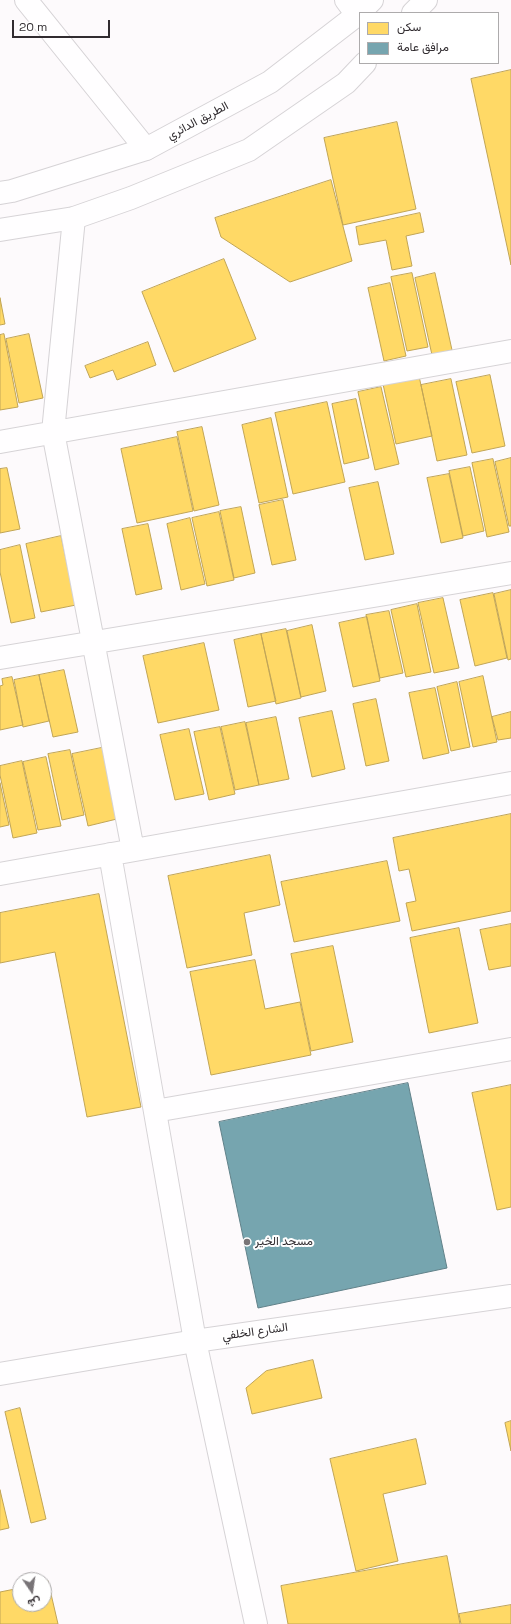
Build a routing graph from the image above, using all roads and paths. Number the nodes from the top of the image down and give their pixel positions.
1 (26, 0) edge
2 (426, 0) edge
3 (358, 5) edge
4 (414, 12) edge
5 (364, 64) edge
6 (146, 149) junction
7 (0, 193) edge
8 (74, 218) junction
9 (0, 230) edge
10 (511, 351) edge
11 (53, 432) junction
12 (0, 442) edge
13 (511, 572) edge
14 (94, 642) junction
15 (0, 658) edge
16 (511, 783) edge
17 (133, 850) junction
18 (110, 854) junction
19 (0, 874) edge
20 (511, 1048) edge
21 (155, 1111) junction
22 (511, 1296) edge
23 (195, 1341) junction
24 (0, 1374) edge
25 (256, 1624) edge

1 - 6 street
2 - 4 street
3 - 6 street, الطريق الدائري
5 - 8 street
6 - 7 street, الطريق الدائري
8 - 9 street
8 - 11 street
10 - 11 street
11 - 12 street
11 - 14 street
13 - 14 street
14 - 15 street
14 - 17 street
16 - 17 street
17 - 18 street
18 - 19 street
18 - 21 street
20 - 21 street
21 - 23 street
22 - 23 street, الشارع الخلفي
23 - 24 street, الشارع الخلفي
23 - 25 street

